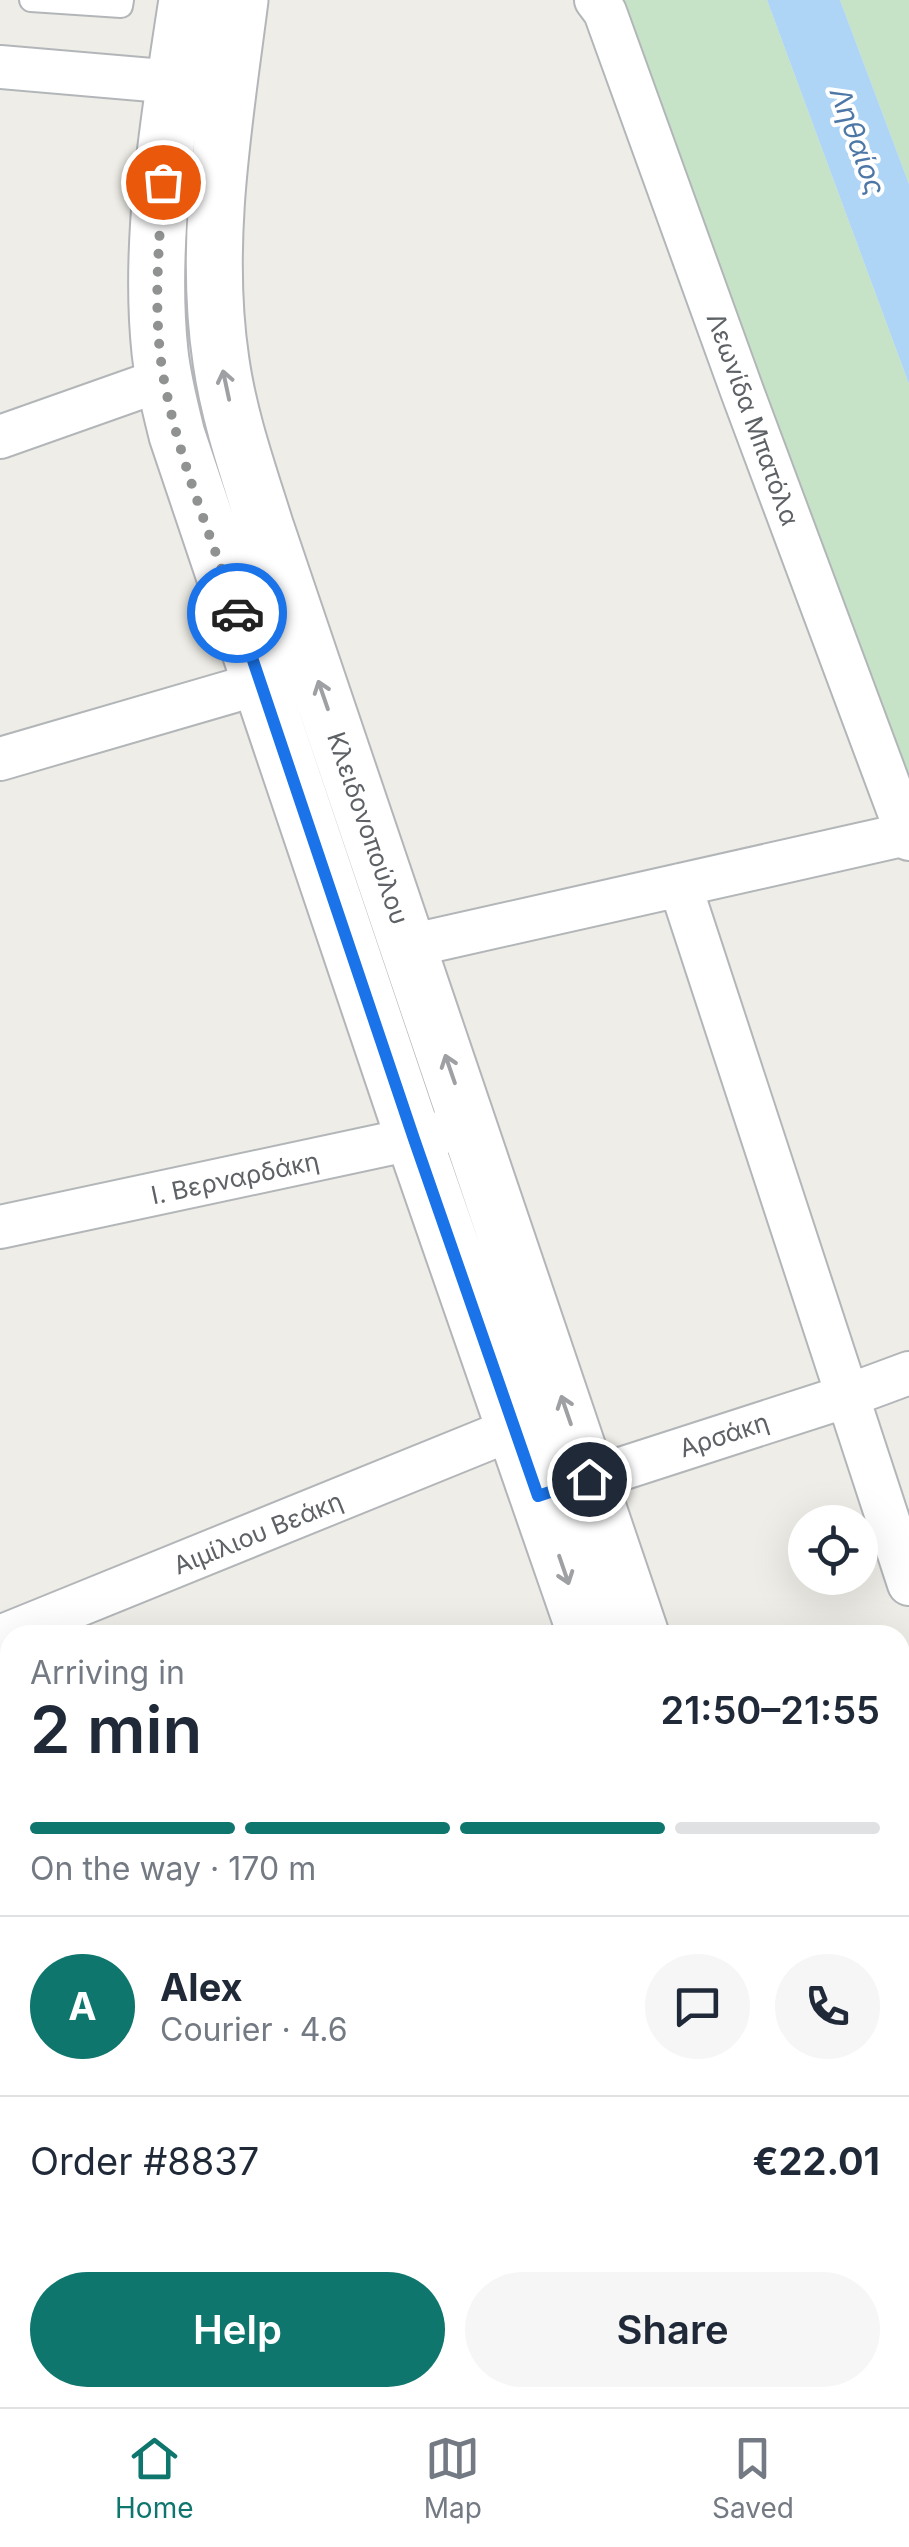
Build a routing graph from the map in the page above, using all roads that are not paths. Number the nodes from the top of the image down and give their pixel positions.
1 (31, 0) edge
2 (122, 0) edge
3 (188, 0) edge
4 (240, 0) edge
5 (596, 0) edge
6 (0, 67) edge
7 (175, 82) junction
8 (164, 379) junction
9 (0, 437) edge
10 (261, 683) junction
11 (0, 759) edge
12 (908, 837) edge
13 (680, 885) junction
14 (409, 946) junction
15 (470, 1126) junction
16 (414, 1139) junction
17 (0, 1227) edge
18 (909, 1373) edge
19 (847, 1396) junction
20 (515, 1428) junction
21 (589, 1479) junction
22 (538, 1496) junction
23 (909, 1584) edge
24 (69, 1623) edge
25 (583, 1625) edge
26 (638, 1625) edge

1 - 2 lane
3 - 7 street
14 -> 4 street, Κλειδονοπούλου
5 - 12 street, Λεωνίδα Μπατόλα
6 - 7 street
7 - 8 street
8 - 9 street
8 - 10 street
10 - 11 street
10 - 16 street
12 - 13 street
13 - 14 street
13 - 19 street
15 -> 14 street, Κλειδονοπούλου
15 - 16 street, Ι. Βερναρδάκη
21 -> 15 street, Κλειδονοπούλου
16 - 17 street, Ι. Βερναρδάκη
16 - 20 street
18 - 19 street, Αρσάκη
19 - 21 street, Αρσάκη
19 - 23 street
20 - 22 street
20 - 24 street, Αιμίλιου Βεάκη
21 - 22 street, Αρσάκη
21 - 26 street, Κλειδονοπούλου
22 -> 25 street

